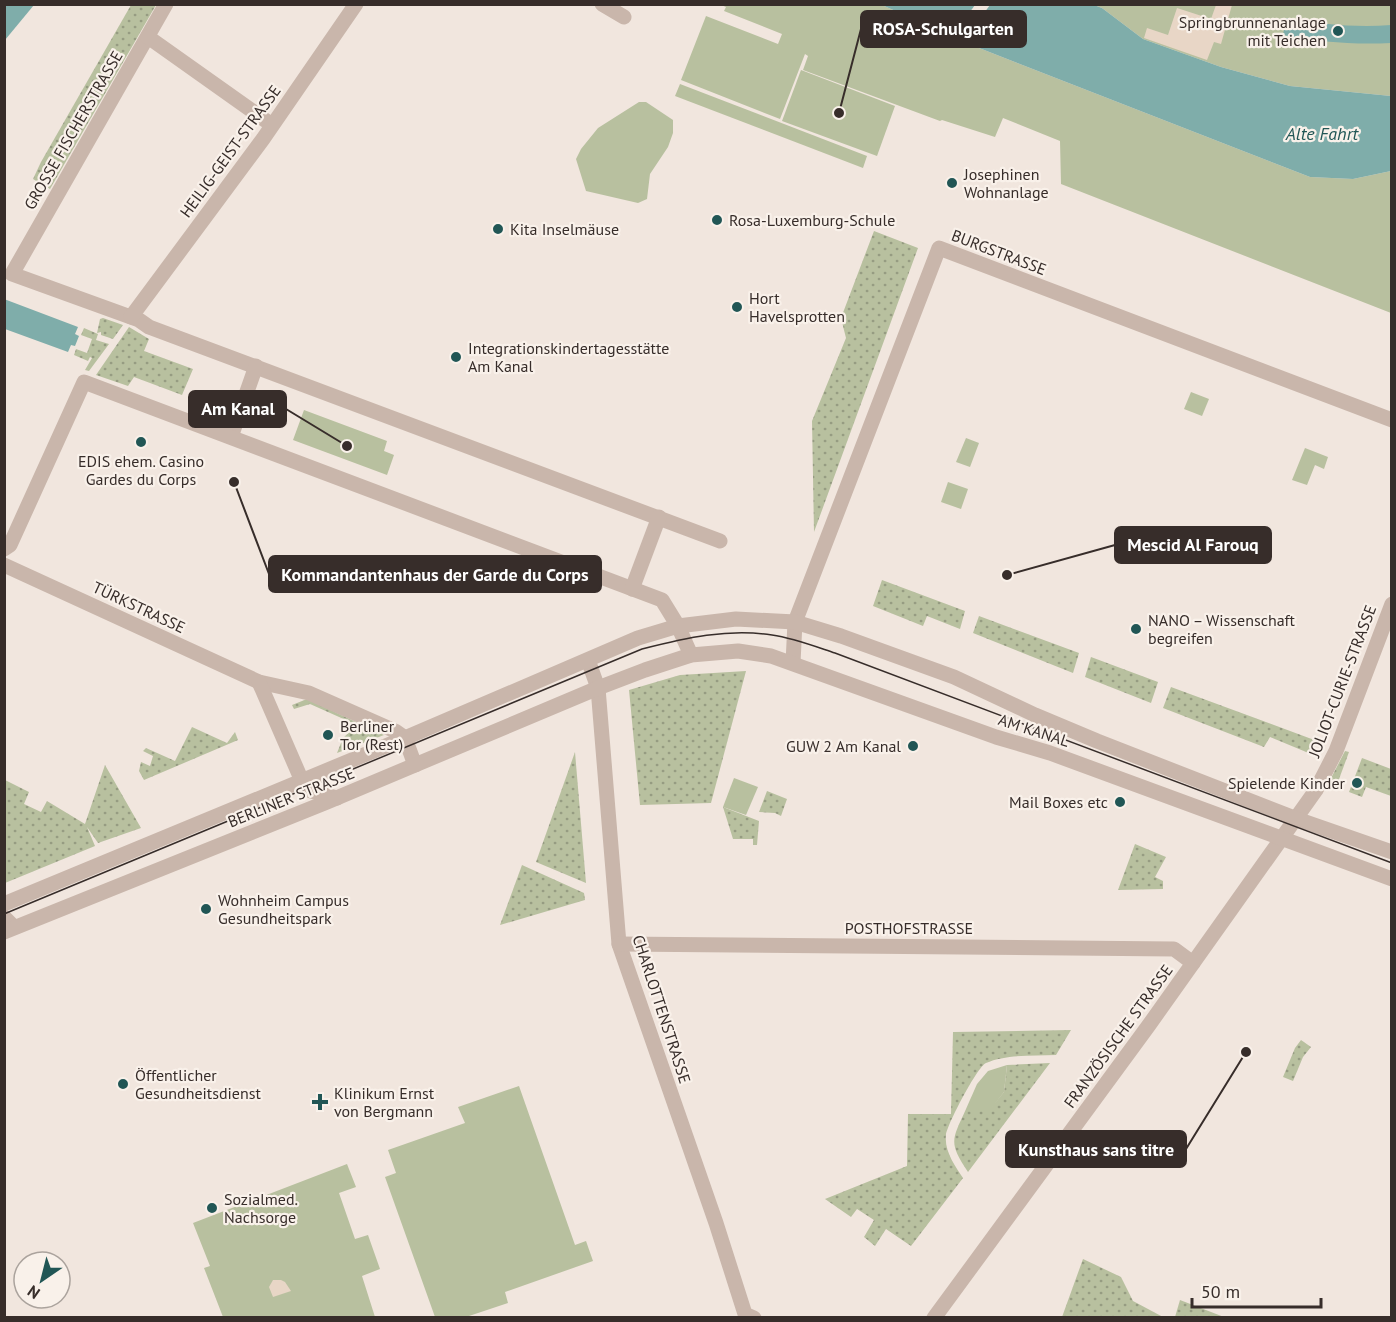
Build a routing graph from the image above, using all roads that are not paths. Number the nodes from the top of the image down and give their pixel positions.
1 (166, 4) edge
2 (356, 4) edge
3 (602, 4) edge
4 (624, 17) dead end
5 (148, 37) junction
6 (273, 125) junction
7 (131, 317) junction
8 (256, 366) junction
9 (1392, 420) edge
10 (231, 437) junction
11 (659, 517) junction
12 (720, 541) dead end
13 (4, 549) edge
14 (4, 565) edge
15 (632, 589) junction
16 (1392, 604) edge
17 (795, 622) junction
18 (678, 626) junction
19 (691, 655) junction
20 (588, 660) junction
21 (793, 663) junction
22 (259, 682) junction
23 (598, 688) junction
24 (405, 738) junction
25 (415, 765) junction
26 (302, 781) junction
27 (337, 798) junction
28 (1297, 819) junction
29 (1285, 836) junction
30 (1392, 852) edge
31 (1392, 879) edge
32 (4, 904) edge
33 (8, 925) edge
34 (619, 944) junction
35 (1193, 963) junction
36 (754, 1317) edge
37 (934, 1317) edge

1 - 5 street, GROSSE FISCHERSTRASSE
2 - 6 street, HEILIG-GEIST-STRASSE
3 - 4 street
5 - 6 street
5 - 7 street, GROSSE FISCHERSTRASSE
6 - 7 street, HEILIG-GEIST-STRASSE
7 - 8 street
8 - 10 street
8 - 11 street
9 - 17 street, BURGSTRASSE
10 - 13 street
10 - 15 street
11 - 12 street
11 - 15 street
14 - 22 street, TÜRKSTRASSE
15 - 18 street
16 - 28 street, JOLIOT-CURIE-STRASSE
17 - 18 street, AM KANAL
17 - 21 street, BURGSTRASSE
17 - 28 street, AM KANAL
18 - 19 street
18 - 20 street, BERLINER STRASSE
19 - 21 street, AM KANAL
19 - 23 street, BERLINER STRASSE
20 - 23 street, CHARLOTTENSTRASSE
20 - 24 street, BERLINER STRASSE
21 - 29 street, AM KANAL
22 - 24 street, TÜRKSTRASSE
22 - 26 street
23 - 25 street, BERLINER STRASSE
23 - 34 street, CHARLOTTENSTRASSE
24 - 25 street
24 - 26 street, BERLINER STRASSE
25 - 27 street, BERLINER STRASSE
26 - 27 street
26 - 32 street, BERLINER STRASSE
27 - 33 street, BERLINER STRASSE
28 - 29 street, JOLIOT-CURIE-STRASSE
28 - 30 street, AM KANAL
29 - 31 street, AM KANAL
29 - 35 street, FRANZÖSISCHE STRASSE
34 - 35 street, POSTHOFSTRASSE
34 - 36 street, CHARLOTTENSTRASSE
35 - 37 street, FRANZÖSISCHE STRASSE

